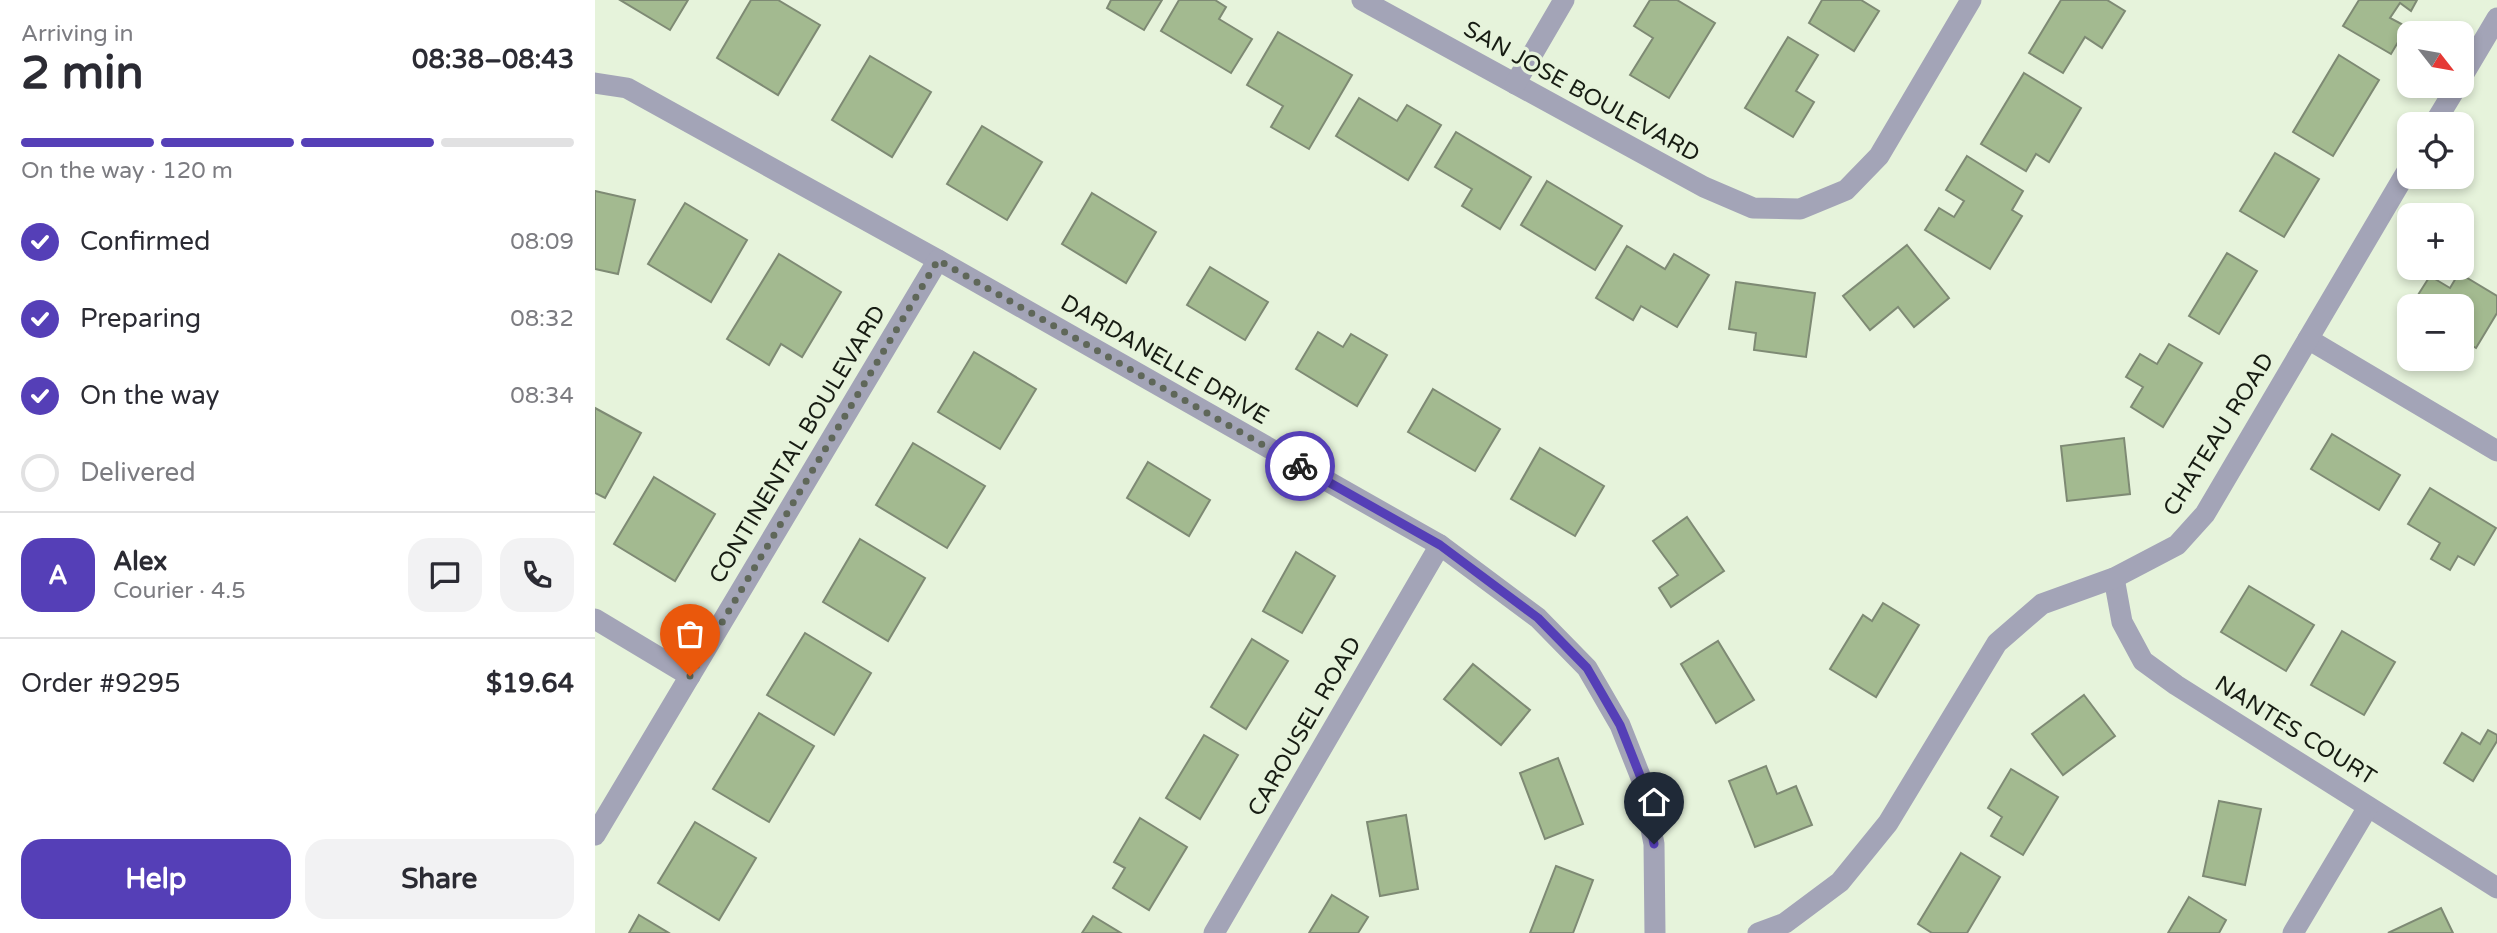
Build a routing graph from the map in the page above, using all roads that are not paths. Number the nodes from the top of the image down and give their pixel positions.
1 (1362, 0) edge
2 (1564, 0) edge
3 (1971, 0) edge
4 (2497, 18) edge
5 (2475, 55) edge
6 (595, 83) edge
7 (1515, 84) junction
8 (2397, 188) edge
9 (938, 260) junction
10 (2308, 339) junction
11 (2497, 451) edge
12 (1440, 545) junction
13 (2114, 578) junction
14 (595, 619) edge
15 (690, 676) junction
16 (2368, 807) junction
17 (595, 835) edge
18 (2497, 888) edge
19 (1214, 933) edge
20 (1655, 933) edge
21 (1758, 933) edge
22 (2293, 933) edge

1 - 7 street, SAN JOSE BOULEVARD
2 - 7 street
3 - 7 street, SAN JOSE BOULEVARD
4 - 5 street
6 - 9 street, DARDANELLE DRIVE
8 - 10 street, CHATEAU ROAD
9 - 12 street, DARDANELLE DRIVE
9 - 15 street, CONTINENTAL BOULEVARD
10 - 11 street
10 - 13 street, CHATEAU ROAD
12 - 19 street, CAROUSEL ROAD
12 - 20 street, DARDANELLE DRIVE
13 - 16 street, NANTES COURT
13 - 21 street, CHATEAU ROAD
14 - 15 street
15 - 17 street, CONTINENTAL BOULEVARD
16 - 18 street, NANTES COURT
16 - 22 street

